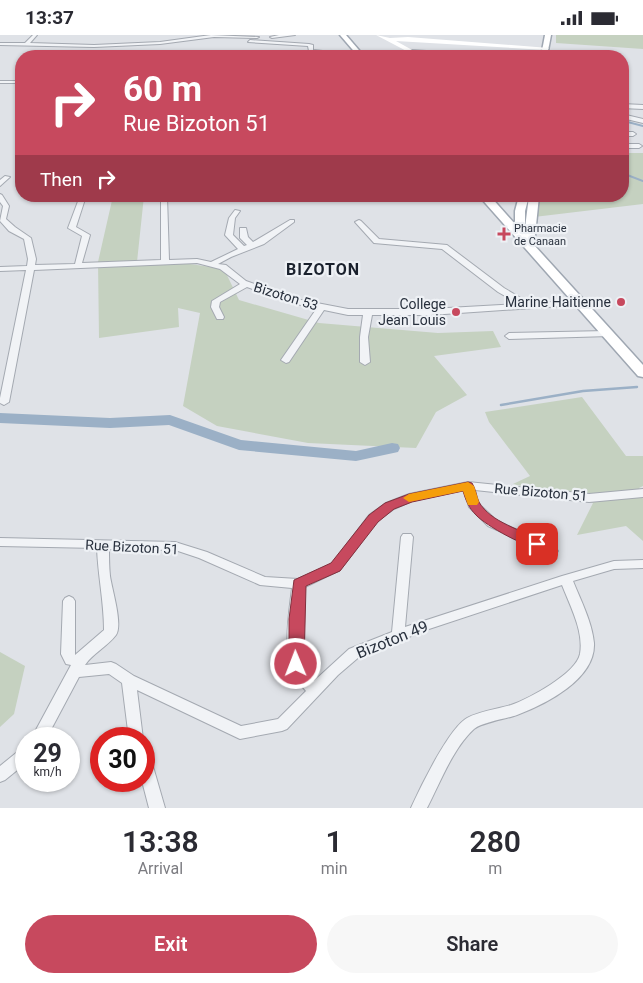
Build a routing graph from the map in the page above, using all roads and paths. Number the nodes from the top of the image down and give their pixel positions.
1 (35, 35) edge
2 (221, 35) edge
3 (293, 35) edge
4 (343, 35) edge
5 (379, 35) edge
6 (548, 35) edge
7 (553, 35) edge
8 (123, 36) edge
9 (138, 36) edge
10 (206, 36) edge
11 (250, 41) dead end
12 (390, 41) junction
13 (0, 44) edge
14 (138, 44) junction
15 (26, 45) junction
16 (123, 45) junction
17 (546, 48) joint
18 (311, 50) edge
19 (356, 50) edge
20 (407, 50) edge
21 (551, 50) edge
22 (0, 82) edge
23 (15, 82) edge
24 (629, 106) edge
25 (643, 107) edge
26 (629, 118) edge
27 (643, 121) edge
28 (629, 134) edge
29 (633, 134) dead end
30 (629, 146) edge
31 (639, 146) dead end
32 (7, 177) dead end
33 (0, 183) edge
34 (0, 196) edge
35 (81, 202) edge
36 (164, 202) edge
37 (489, 202) edge
38 (522, 202) edge
39 (533, 202) edge
40 (496, 210) junction
41 (237, 211) dead end
42 (520, 211) junction
43 (292, 221) dead end
44 (359, 222) dead end
45 (243, 230) dead end
46 (520, 235) junction
47 (529, 245) junction
48 (253, 246) junction
49 (242, 249) junction
50 (165, 262) junction
51 (30, 263) junction
52 (214, 263) junction
53 (78, 265) junction
54 (0, 269) edge
55 (246, 284) junction
56 (578, 303) junction
57 (526, 305) junction
58 (321, 308) junction
59 (368, 313) junction
60 (220, 317) dead end
61 (607, 334) junction
62 (509, 336) dead end
63 (286, 360) dead end
64 (364, 362) dead end
65 (643, 373) edge
66 (4, 402) dead end
67 (468, 486) junction
68 (643, 493) edge
69 (407, 537) dead end
70 (0, 542) edge
71 (103, 544) junction
72 (552, 551) dead end
73 (643, 564) edge
74 (566, 579) junction
75 (299, 583) junction
76 (70, 601) dead end
77 (398, 635) junction
78 (77, 667) junction
79 (128, 680) junction
80 (315, 691) junction
81 (44, 727) edge
82 (134, 727) edge
83 (15, 764) edge
84 (0, 777) edge
85 (152, 792) edge
86 (157, 808) edge
87 (419, 808) edge

1 - 15 street
2 - 10 street
3 - 10 street
4 - 19 main road
5 - 12 street
6 - 17 main road
7 - 21 main road
8 - 16 street
9 - 14 street
10 - 14 street
11 - 18 street
12 - 17 street
12 - 20 street
13 - 15 street
14 - 16 street
15 - 16 street
22 - 23 street
24 - 25 street
26 - 27 street
28 - 29 street
30 - 31 street
32 - 33 street
34 - 51 street
35 - 53 street
36 - 50 street
37 - 40 main road
38 - 42 main road
39 - 47 main road
40 - 42 main road
40 - 46 main road
41 - 49 street
42 - 46 main road
43 - 48 street
44 - 57 street
45 - 48 street
46 - 47 main road
47 - 56 main road
48 - 49 street
49 - 52 street
50 - 52 street, Bizoton 53
50 - 53 street, Bizoton 53
51 - 53 street, Bizoton 53
51 - 54 street, Bizoton 53
51 - 66 street
52 - 55 street, Bizoton 53
55 - 58 street, Bizoton 53
55 - 60 street
56 - 57 street, Bizoton 53
56 - 61 main road
57 - 59 street, Bizoton 53
58 - 59 street, Bizoton 53
58 - 63 street
59 - 64 street
61 - 62 street
61 - 65 main road
67 - 68 street, Rue Bizoton 51
67 - 72 street
67 - 75 street, Rue Bizoton 51
69 - 77 street
70 - 71 street, Rue Bizoton 51
71 - 75 street, Rue Bizoton 51
71 - 78 street
73 - 74 street, Bizoton 49
74 - 77 street, Bizoton 49
74 - 87 street
75 - 80 street
76 - 78 street
77 - 80 street, Bizoton 49
78 - 79 street, Bizoton 49
78 - 81 street
79 - 80 street, Bizoton 49
79 - 82 street
83 - 84 street
85 - 86 street

